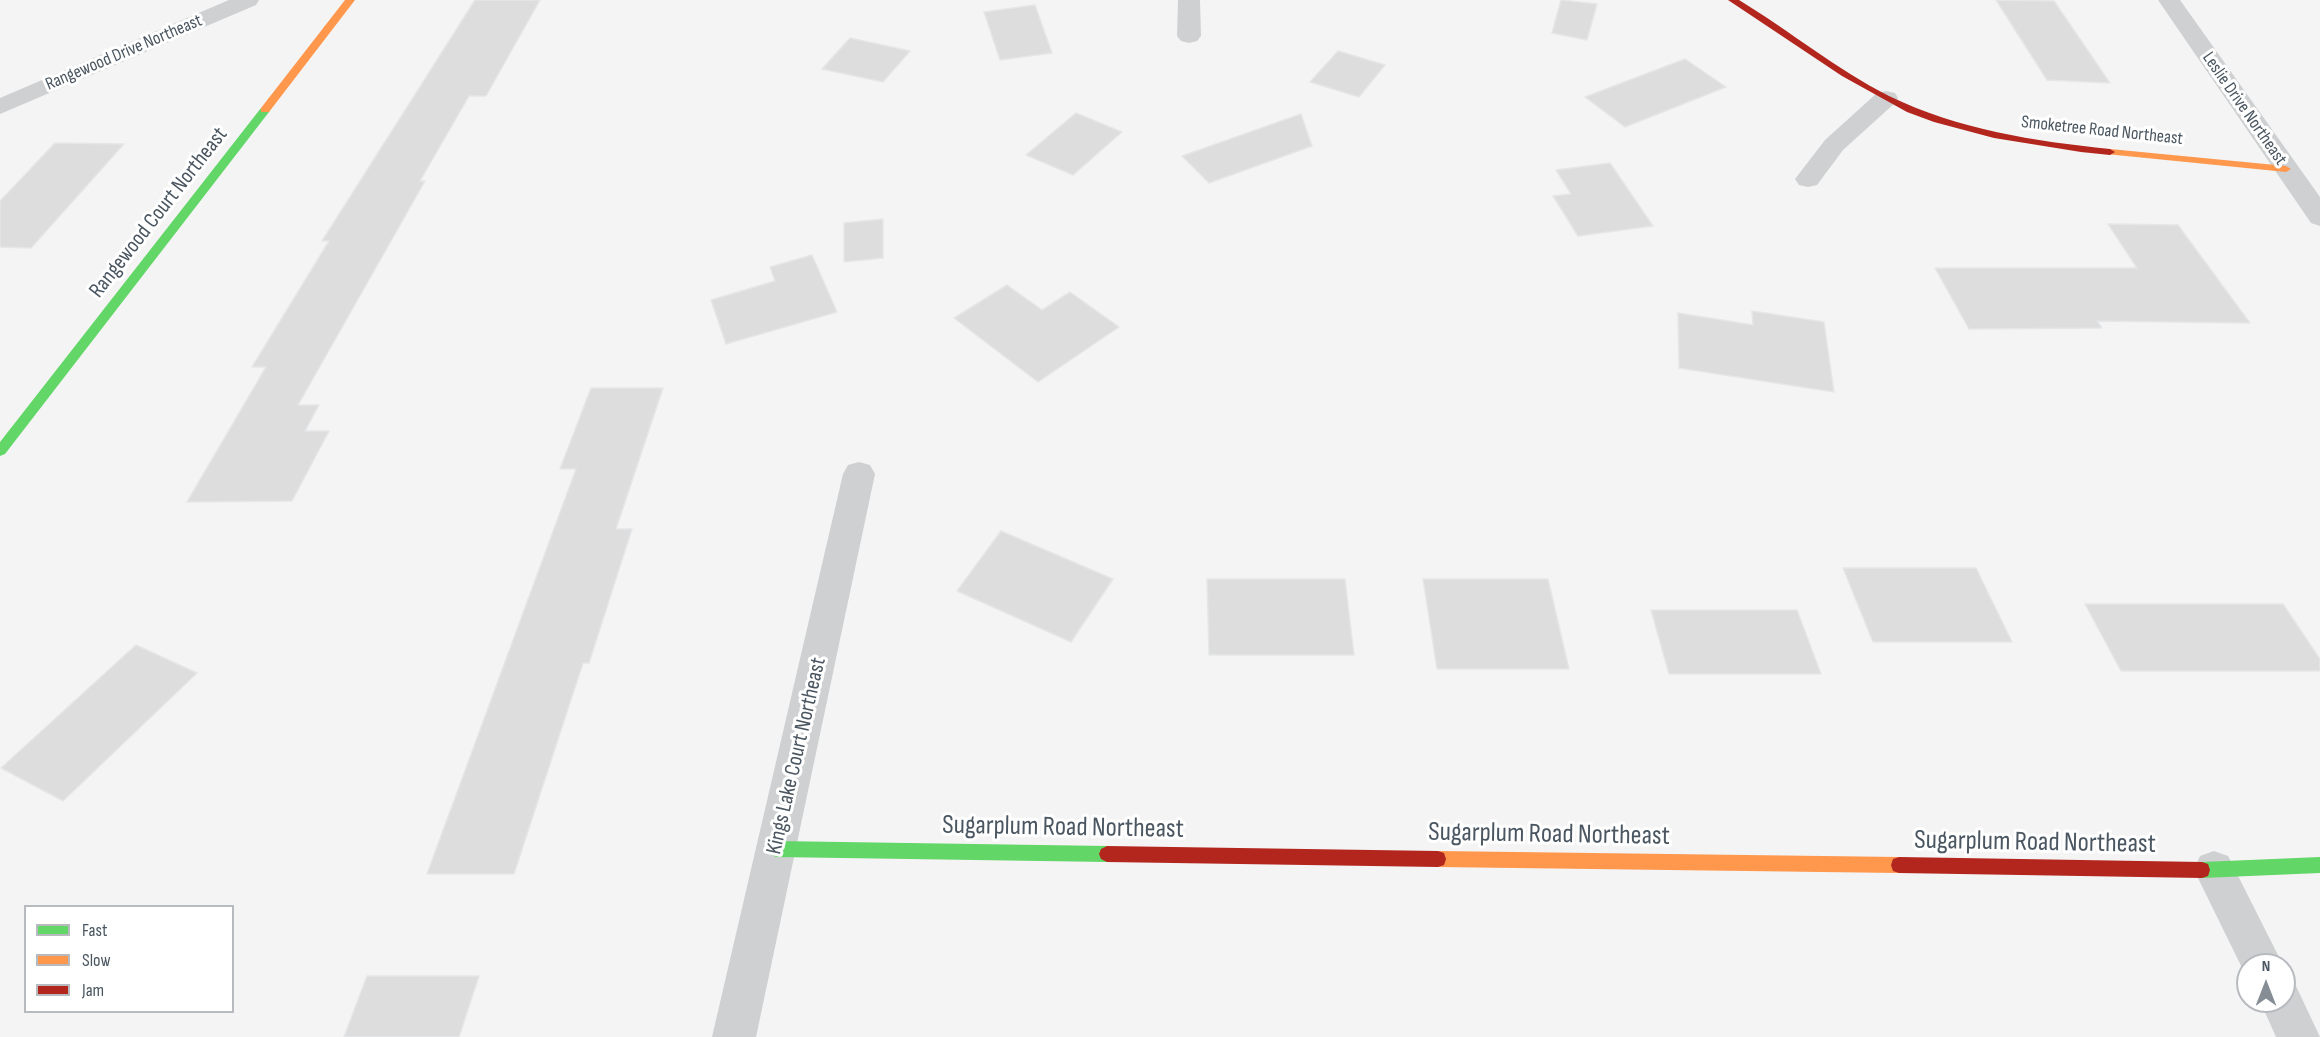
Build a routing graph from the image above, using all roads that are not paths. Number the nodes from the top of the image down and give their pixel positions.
1 (248, 0) edge
2 (350, 0) edge
3 (1189, 0) edge
4 (1733, 0) edge
5 (2169, 0) edge
6 (1189, 36) dead end
7 (1886, 98) junction
8 (0, 107) edge
9 (2286, 169) junction
10 (1808, 179) dead end
11 (2320, 217) edge
12 (0, 451) edge
13 (860, 474) dead end
14 (776, 849) junction
15 (2320, 866) edge
16 (2214, 870) junction
17 (2256, 953) edge
18 (2287, 1013) edge
19 (734, 1037) edge
20 (2299, 1037) edge

1 - 8 street, Rangewood Drive Northeast
2 - 12 street, Rangewood Court Northeast
3 - 6 street
4 - 7 street, Smoketree Road Northeast
5 - 9 street, Leslie Drive Northeast
7 - 9 street, Smoketree Road Northeast
7 - 10 street
9 - 11 street, Leslie Drive Northeast
13 - 14 street, Kings Lake Court Northeast
14 - 16 street, Sugarplum Road Northeast
14 - 19 street, Kings Lake Court Northeast
15 - 16 street, Sugarplum Road Northeast
16 - 17 street
18 - 20 street

